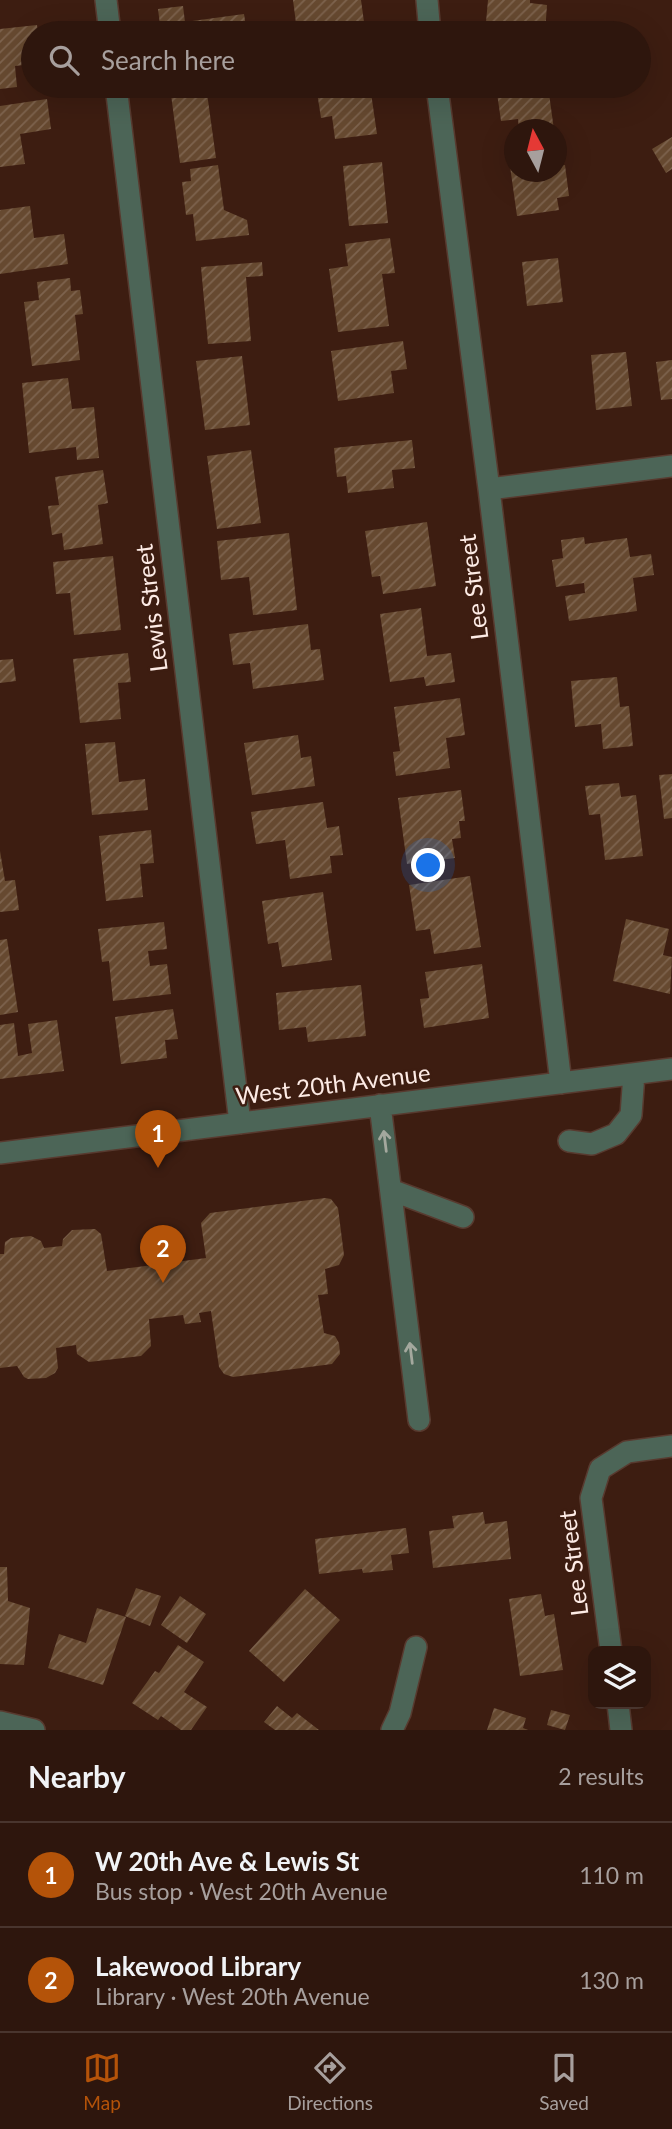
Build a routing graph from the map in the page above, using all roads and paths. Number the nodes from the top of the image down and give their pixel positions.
1 (106, 0) edge
2 (426, 0) edge
3 (109, 21) edge
4 (429, 21) edge
5 (117, 98) edge
6 (439, 98) edge
7 (672, 466) edge
8 (489, 489) junction
9 (672, 1069) edge
10 (635, 1074) junction
11 (561, 1083) junction
12 (380, 1105) junction
13 (240, 1123) junction
14 (569, 1141) dead end
15 (0, 1153) edge
16 (391, 1190) junction
17 (463, 1217) dead end
18 (419, 1420) dead end
19 (672, 1446) edge
20 (610, 1646) edge
21 (415, 1647) dead end
22 (619, 1709) edge
23 (0, 1722) edge
24 (34, 1730) edge
25 (392, 1730) edge
26 (621, 1730) edge

1 - 3 street
2 - 4 street
5 - 13 street, Lewis Street
6 - 8 street, Lee Street
7 - 8 street
8 - 11 street, Lee Street
9 - 10 street, West 20th Avenue
10 - 11 street, West 20th Avenue
10 - 14 street
11 - 12 street, West 20th Avenue
12 - 13 street, West 20th Avenue
16 -> 12 street
13 - 15 street, West 20th Avenue
16 - 17 street
18 -> 16 street
19 - 20 street, Lee Street
21 - 25 street
22 - 26 street
23 - 24 street

